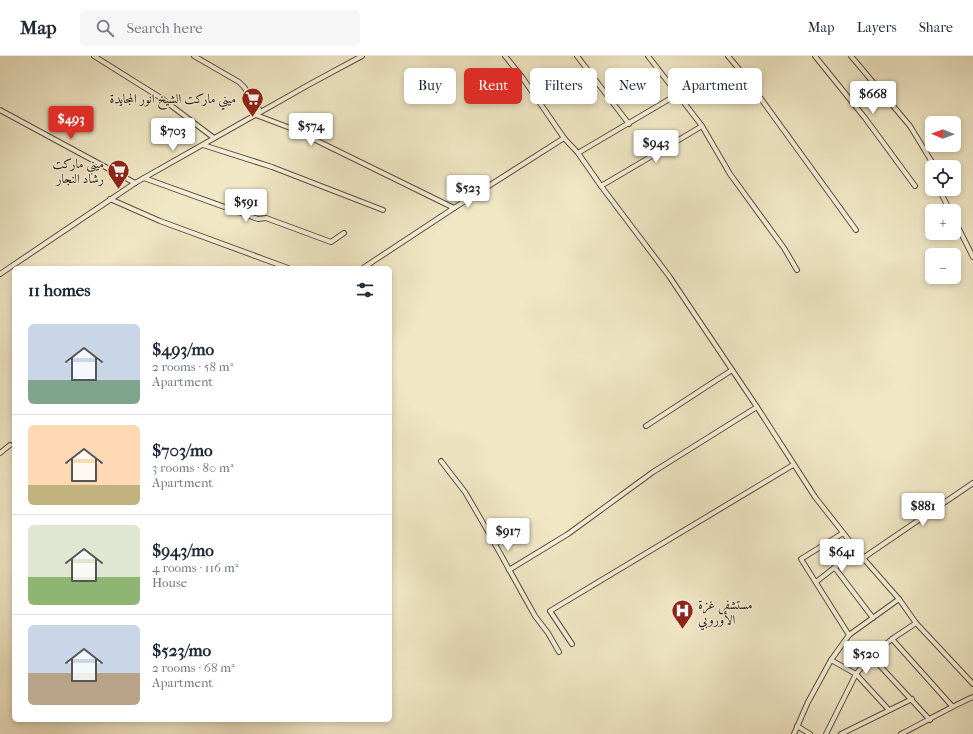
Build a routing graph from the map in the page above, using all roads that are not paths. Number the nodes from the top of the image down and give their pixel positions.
1 (94, 56) edge
2 (194, 56) edge
3 (362, 56) edge
4 (505, 56) edge
5 (577, 56) edge
6 (648, 56) edge
7 (728, 56) edge
8 (815, 56) edge
9 (851, 56) edge
10 (668, 81) edge
11 (668, 100) edge
12 (686, 104) edge
13 (0, 110) edge
14 (256, 115) junction
15 (629, 124) junction
16 (702, 126) junction
17 (214, 138) junction
18 (564, 138) junction
19 (203, 145) junction
20 (578, 154) junction
21 (931, 160) edge
22 (144, 178) junction
23 (135, 183) junction
24 (600, 186) junction
25 (915, 186) dead end
26 (110, 199) junction
27 (454, 208) junction
28 (383, 210) dead end
29 (856, 230) dead end
30 (344, 233) dead end
31 (961, 233) edge
32 (973, 258) edge
33 (283, 266) edge
34 (366, 266) edge
35 (797, 270) dead end
36 (0, 274) edge
37 (732, 370) junction
38 (757, 407) junction
39 (646, 426) dead end
40 (10, 444) dead end
41 (0, 453) edge
42 (441, 461) dead end
43 (793, 465) junction
44 (973, 483) edge
45 (843, 533) junction
46 (857, 550) junction
47 (863, 558) junction
48 (835, 568) junction
49 (509, 570) junction
50 (816, 582) junction
51 (899, 599) junction
52 (873, 618) junction
53 (916, 623) junction
54 (849, 635) junction
55 (892, 639) junction
56 (572, 644) dead end
57 (559, 652) dead end
58 (871, 656) junction
59 (831, 660) junction
60 (856, 674) junction
61 (973, 684) edge
62 (973, 697) edge
63 (912, 699) junction
64 (952, 706) junction
65 (888, 710) junction
66 (930, 720) junction
67 (797, 726) junction
68 (850, 732) edge
69 (794, 734) edge
70 (810, 734) edge
71 (826, 734) edge
72 (841, 734) edge
73 (901, 734) edge

1 - 17 street
2 - 14 street
3 - 14 street
4 - 18 street
5 - 15 street
6 - 10 street
7 - 29 street
8 - 25 street
9 - 21 street
11 - 15 street
12 - 16 street
13 - 23 street
14 - 17 street
14 - 27 street
15 - 20 street
16 - 24 street
16 - 35 street
17 - 19 street
18 - 20 street
18 - 27 street
19 - 22 street
19 - 28 street
20 - 24 street
22 - 23 street
22 - 30 street
23 - 26 street
24 - 37 street
26 - 33 street
26 - 36 street
27 - 34 street
31 - 32 street
37 - 38 street
37 - 39 street
38 - 43 street
38 - 49 street
40 - 41 street
42 - 49 street
43 - 45 street
43 - 56 street
44 - 47 street
45 - 46 street
45 - 50 street
46 - 47 street
46 - 48 street
47 - 51 street
48 - 50 street
48 - 52 street
49 - 57 street
50 - 54 street
51 - 52 street
51 - 53 street
52 - 54 street
53 - 55 street
53 - 61 street
54 - 59 street
55 - 58 street
55 - 64 street
58 - 60 street
58 - 63 street
59 - 60 street
59 - 67 street
60 - 65 street
60 - 71 street
62 - 64 street
63 - 65 street
63 - 66 street
64 - 66 street
65 - 68 street
66 - 73 street
67 - 69 street
67 - 70 street
68 - 72 street

